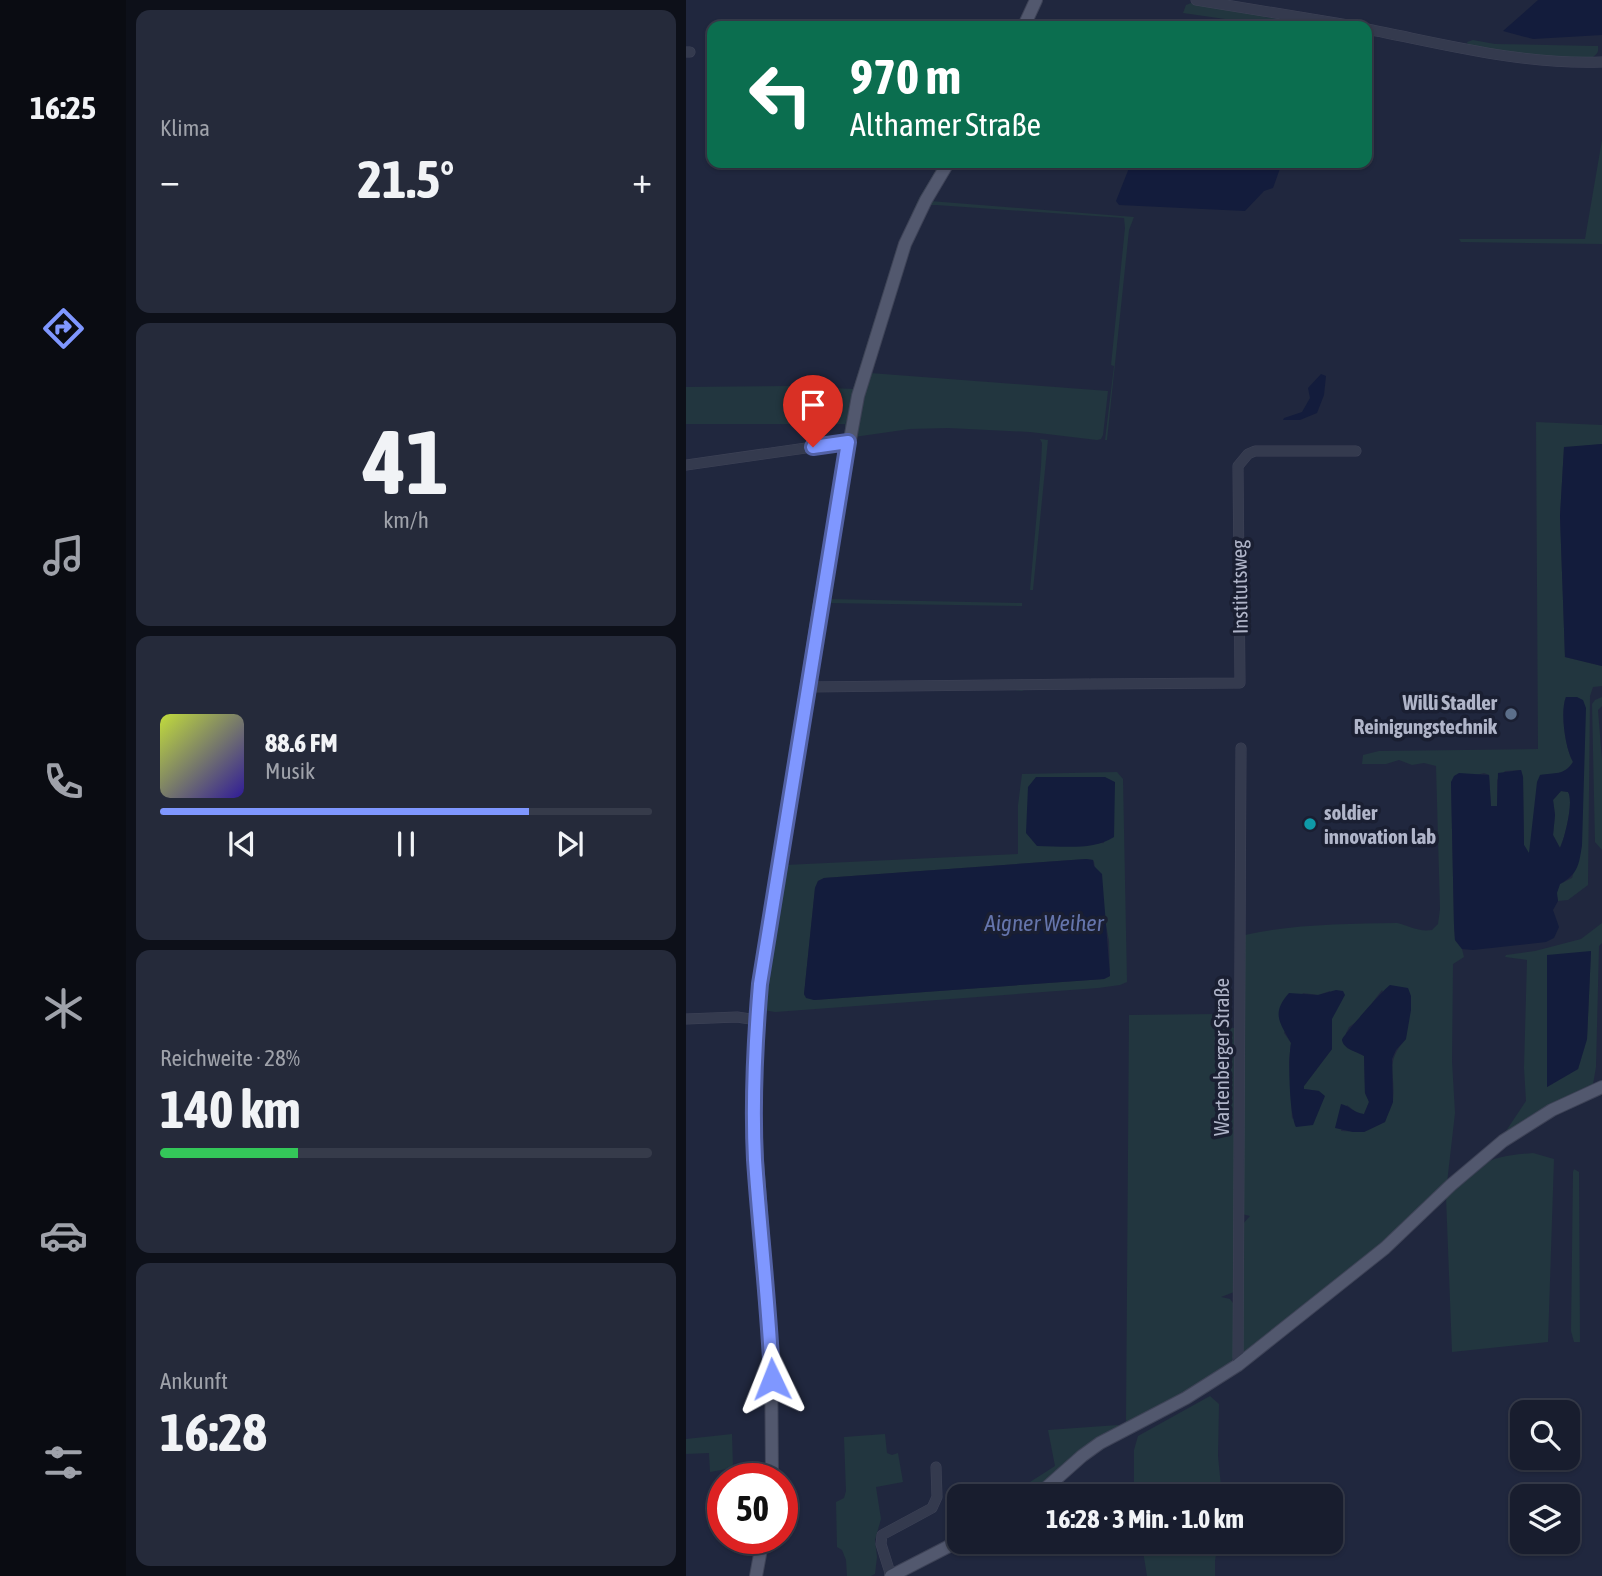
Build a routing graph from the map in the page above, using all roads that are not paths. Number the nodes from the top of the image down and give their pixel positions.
1 (1030, 0) edge
2 (1036, 0) edge
3 (1196, 0) edge
4 (1026, 21) edge
5 (1323, 21) edge
6 (1372, 30) edge
7 (1602, 62) edge
8 (945, 168) edge
9 (848, 442) junction
10 (1356, 451) dead end
11 (686, 465) edge
12 (807, 687) junction
13 (1241, 748) dead end
14 (686, 1019) edge
15 (757, 1020) junction
16 (1602, 1087) edge
17 (1238, 1365) junction
18 (772, 1463) edge
19 (936, 1467) dead end
20 (1050, 1484) edge
21 (947, 1547) edge
22 (760, 1554) edge
23 (756, 1576) edge
24 (891, 1576) edge

1 - 4 main road
2 - 4 main road
3 - 5 street
6 - 7 street
8 - 9 main road
9 - 11 street
9 - 12 main road
10 - 12 street, Institutsweg
12 - 15 main road
13 - 17 street, Wartenberger Straße
14 - 15 street
15 - 18 main road
16 - 17 main road
17 - 20 main road
19 - 24 street
21 - 24 main road
22 - 23 main road

